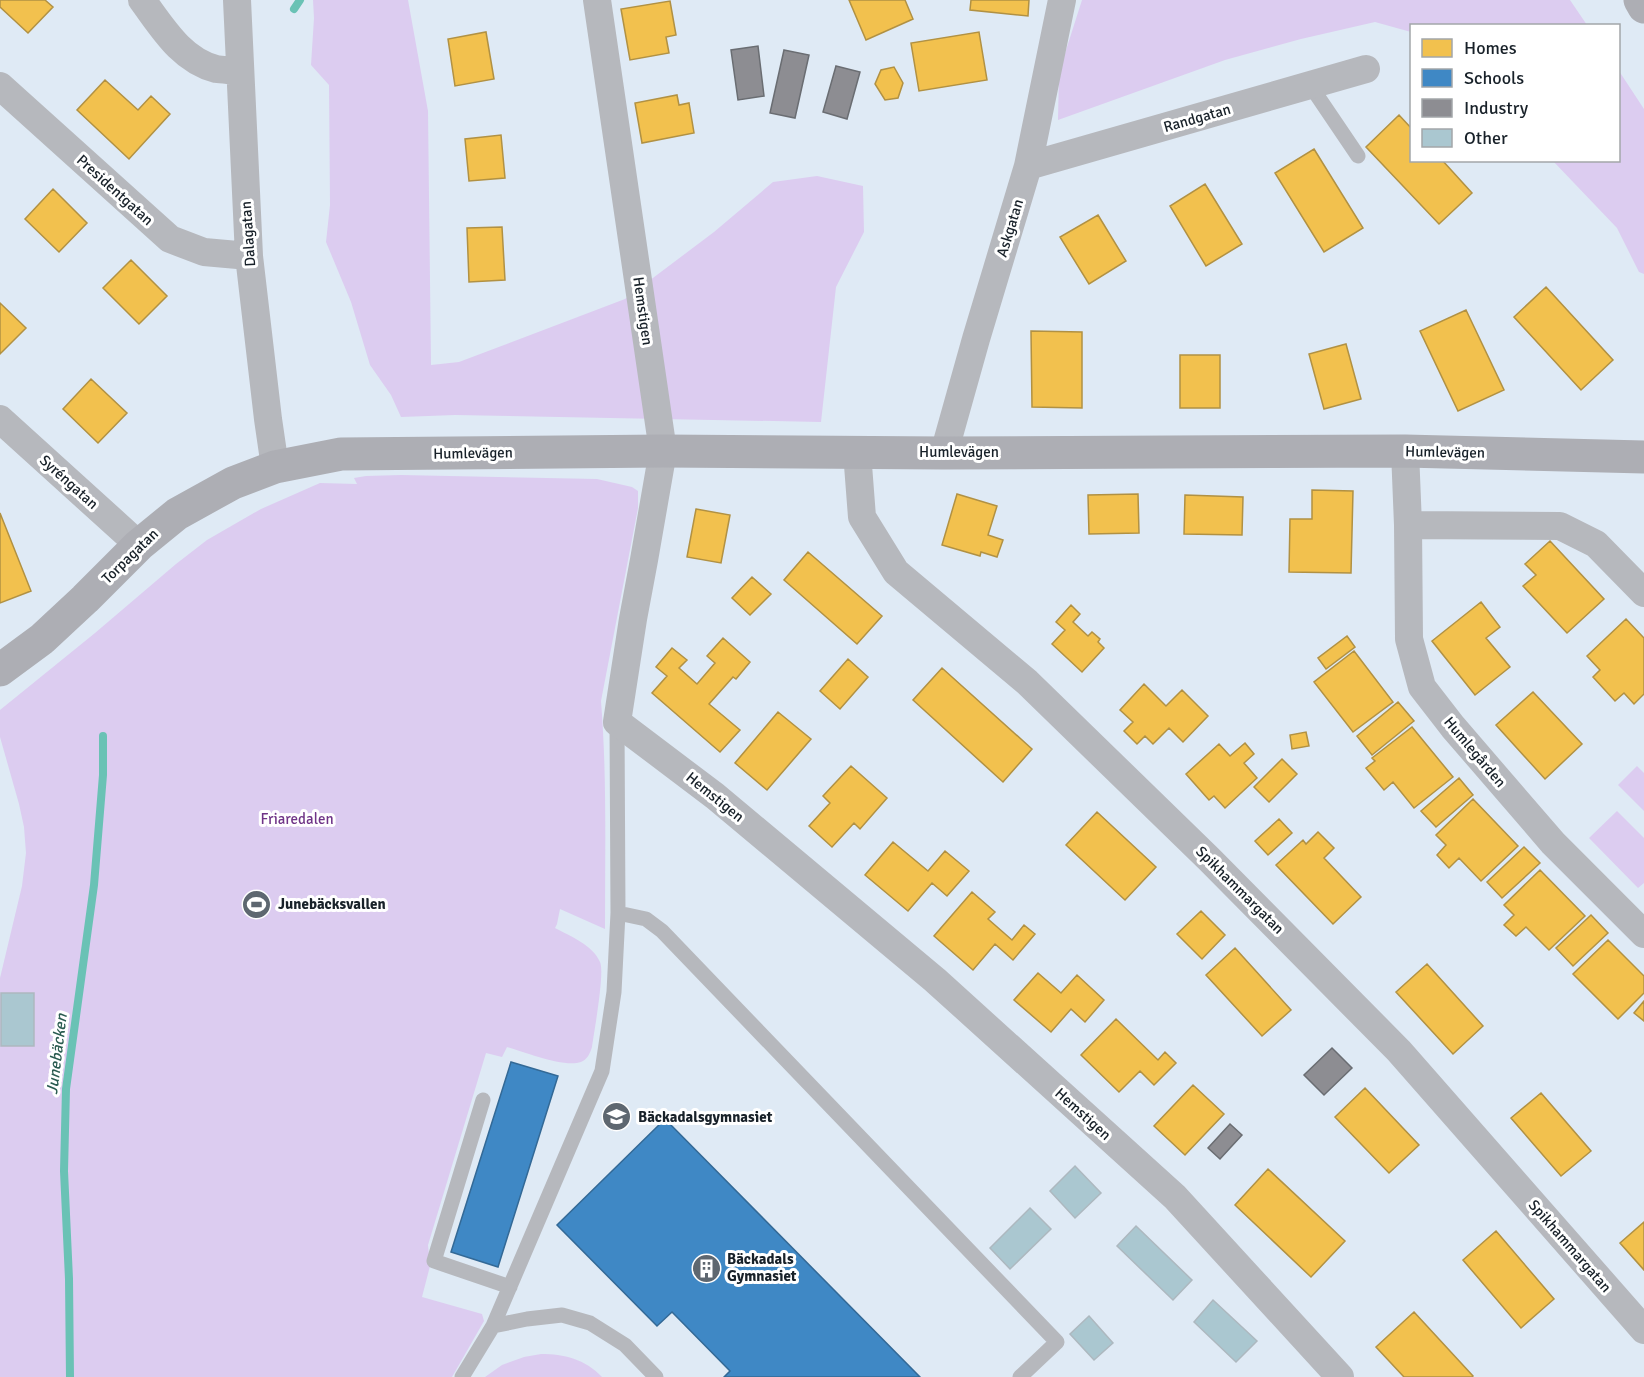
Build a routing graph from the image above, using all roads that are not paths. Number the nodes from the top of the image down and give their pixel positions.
1 (142, 0) edge
2 (237, 0) edge
3 (597, 0) edge
4 (1062, 0) edge
5 (1640, 0) edge
6 (1644, 7) edge
7 (1366, 69) dead end
8 (239, 71) junction
9 (1310, 85) junction
10 (0, 86) edge
11 (1358, 156) dead end
12 (1028, 166) junction
13 (249, 256) junction
14 (0, 419) edge
15 (663, 451) junction
16 (1405, 451) junction
17 (857, 452) junction
18 (944, 453) junction
19 (1644, 458) edge
20 (275, 467) junction
21 (1408, 525) junction
22 (139, 545) junction
23 (1644, 593) edge
24 (0, 670) edge
25 (617, 722) junction
26 (618, 913) junction
27 (1644, 934) edge
28 (483, 1100) dead end
29 (510, 1287) junction
30 (493, 1326) junction
31 (1644, 1330) edge
32 (462, 1377) edge
33 (656, 1377) edge
34 (1020, 1377) edge
35 (1340, 1377) edge

1 - 8 street
2 - 8 street, Dalagatan
3 - 15 street, Hemstigen
4 - 12 street, Askgatan
5 - 6 street
7 - 9 street, Randgatan
8 - 13 street, Dalagatan
9 - 11 lane
9 - 12 street, Randgatan
10 - 13 street, Presidentgatan
12 - 18 street, Askgatan
13 - 20 street, Dalagatan
14 - 22 street, Syréngatan
15 - 17 street, Humlevägen
15 - 20 street, Humlevägen
15 - 25 street, Hemstigen
16 - 18 street, Humlevägen
16 - 19 street, Humlevägen
16 - 21 street, Humlegården
17 - 18 street, Humlevägen
17 - 31 street, Spikhammargatan
20 - 22 street, Torpagatan
21 - 23 street
21 - 27 street, Humlegården
22 - 24 street, Torpagatan
25 - 26 lane
25 - 35 street, Hemstigen
26 - 29 lane
26 - 34 lane
28 - 29 lane
29 - 30 lane
30 - 32 lane
30 - 33 lane

